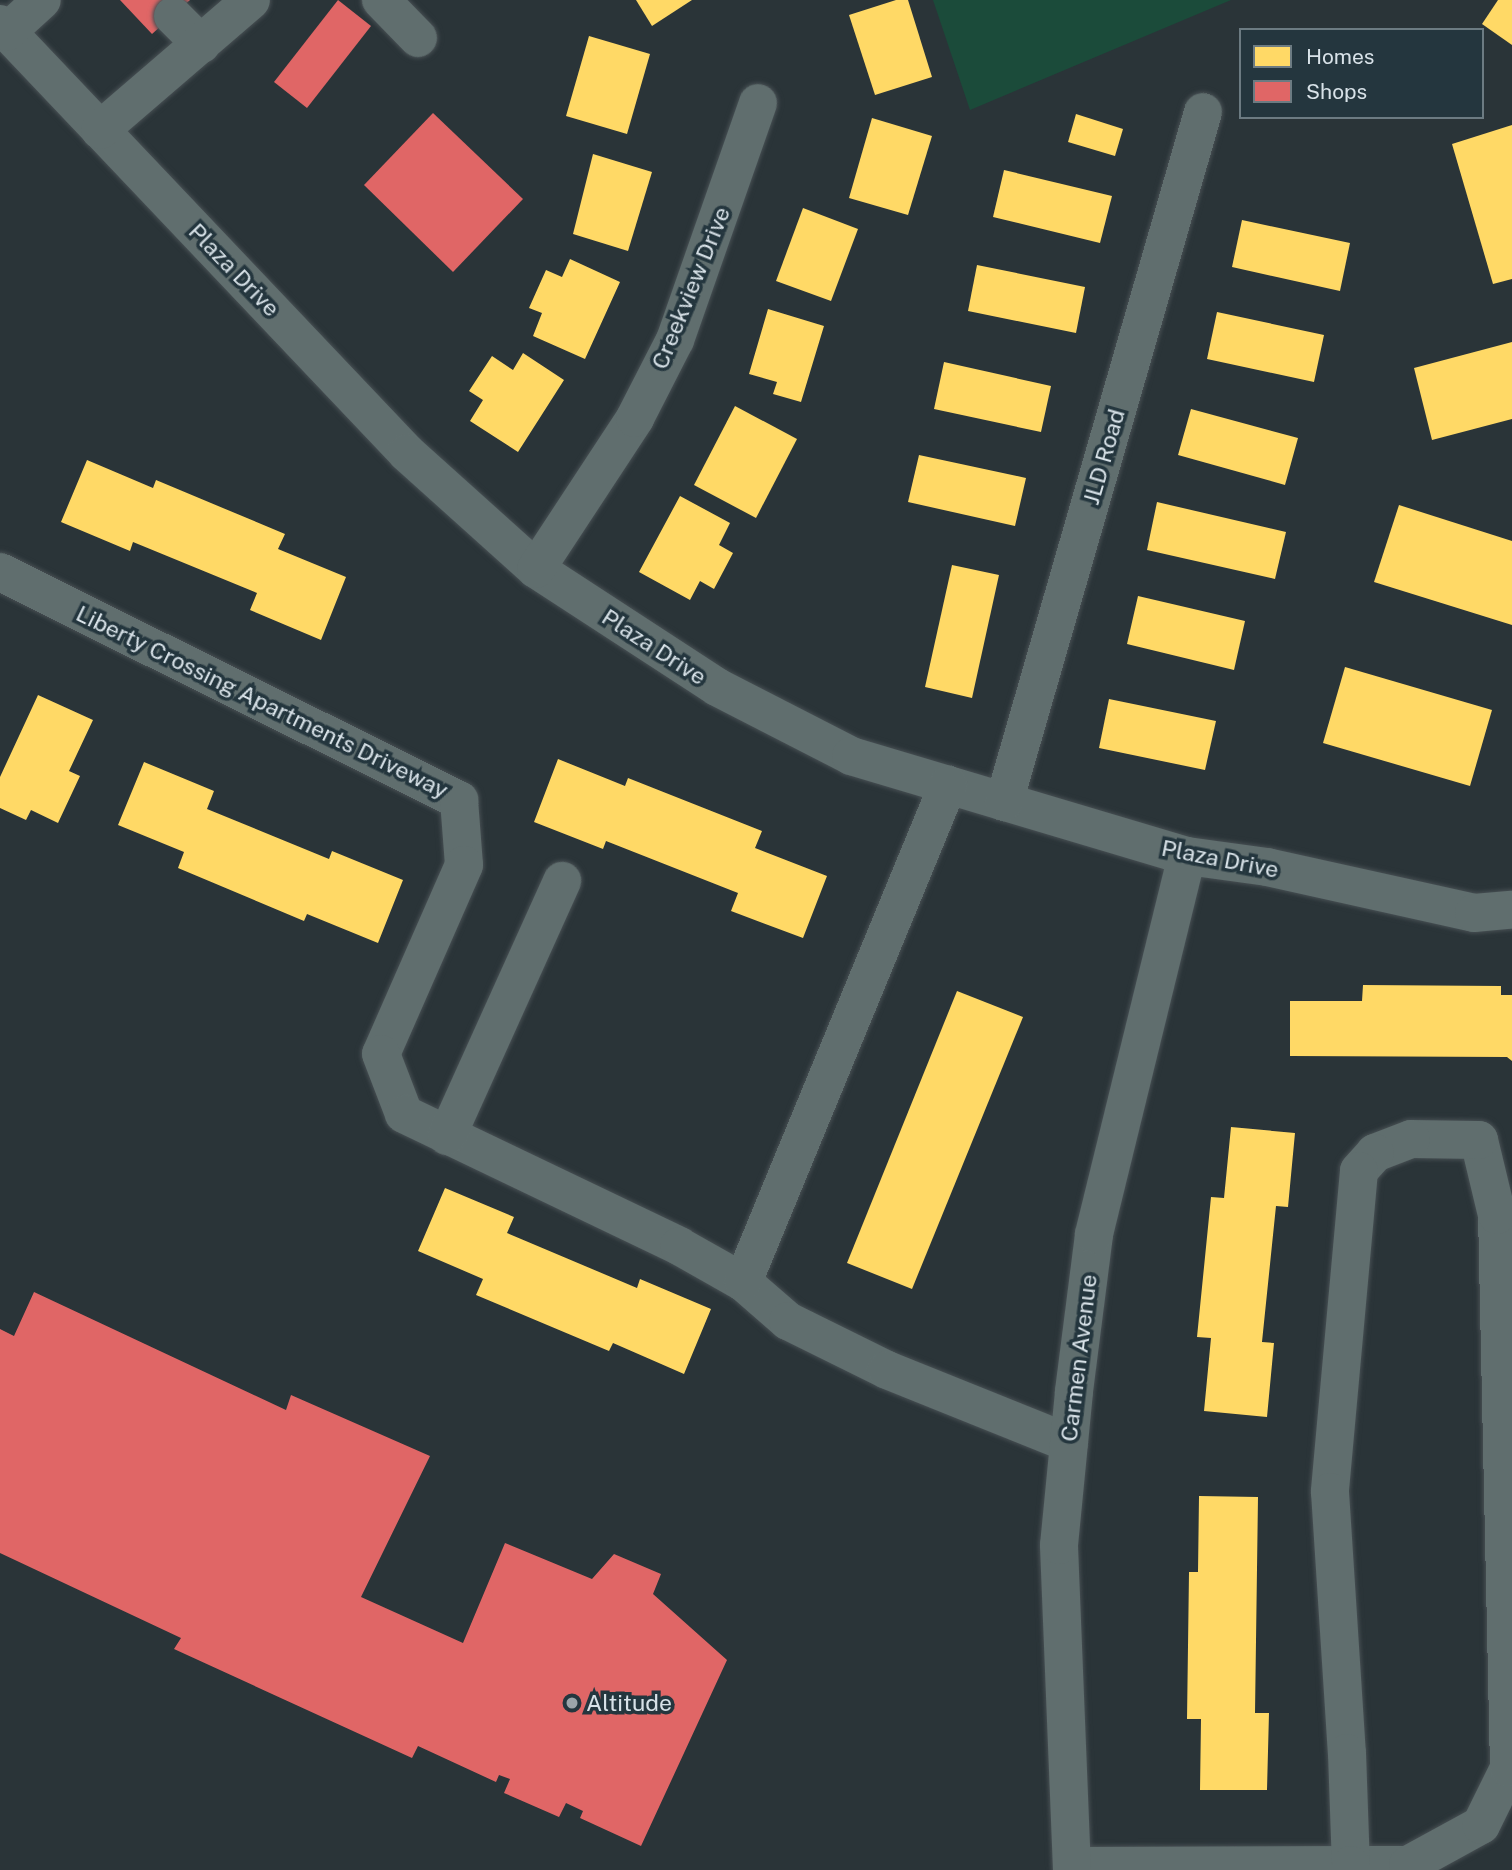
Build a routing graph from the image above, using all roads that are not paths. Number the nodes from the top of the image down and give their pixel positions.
1 (43, 0) edge
2 (251, 0) edge
3 (381, 0) edge
4 (173, 16) dead end
5 (4, 28) edge
6 (418, 38) dead end
7 (201, 44) junction
8 (758, 103) dead end
9 (1203, 112) dead end
10 (100, 130) junction
11 (536, 569) junction
12 (0, 572) edge
13 (948, 785) junction
14 (1004, 802) junction
15 (1186, 856) junction
16 (562, 881) dead end
17 (1512, 910) edge
18 (447, 1136) junction
19 (743, 1282) junction
20 (1069, 1443) junction
21 (1072, 1868) edge
22 (1351, 1868) edge

1 - 5 street
2 - 7 street
3 - 6 street
4 - 7 street
5 - 10 street, Plaza Drive
7 - 10 street
8 - 11 street, Creekview Drive
9 - 14 street, JLD Road
10 - 11 street, Plaza Drive
11 - 13 street, Plaza Drive
12 - 18 street, Liberty Crossing Apartments Driveway
13 - 14 street, Plaza Drive
13 - 19 street
14 - 15 street, Plaza Drive
15 - 17 street, Plaza Drive
15 - 20 street, Carmen Avenue
16 - 18 street
18 - 19 street, Liberty Crossing Apartments Driveway
19 - 20 street, Liberty Crossing Apartments Driveway
20 - 21 street, Carmen Avenue
21 - 22 street
22 - 22 street

